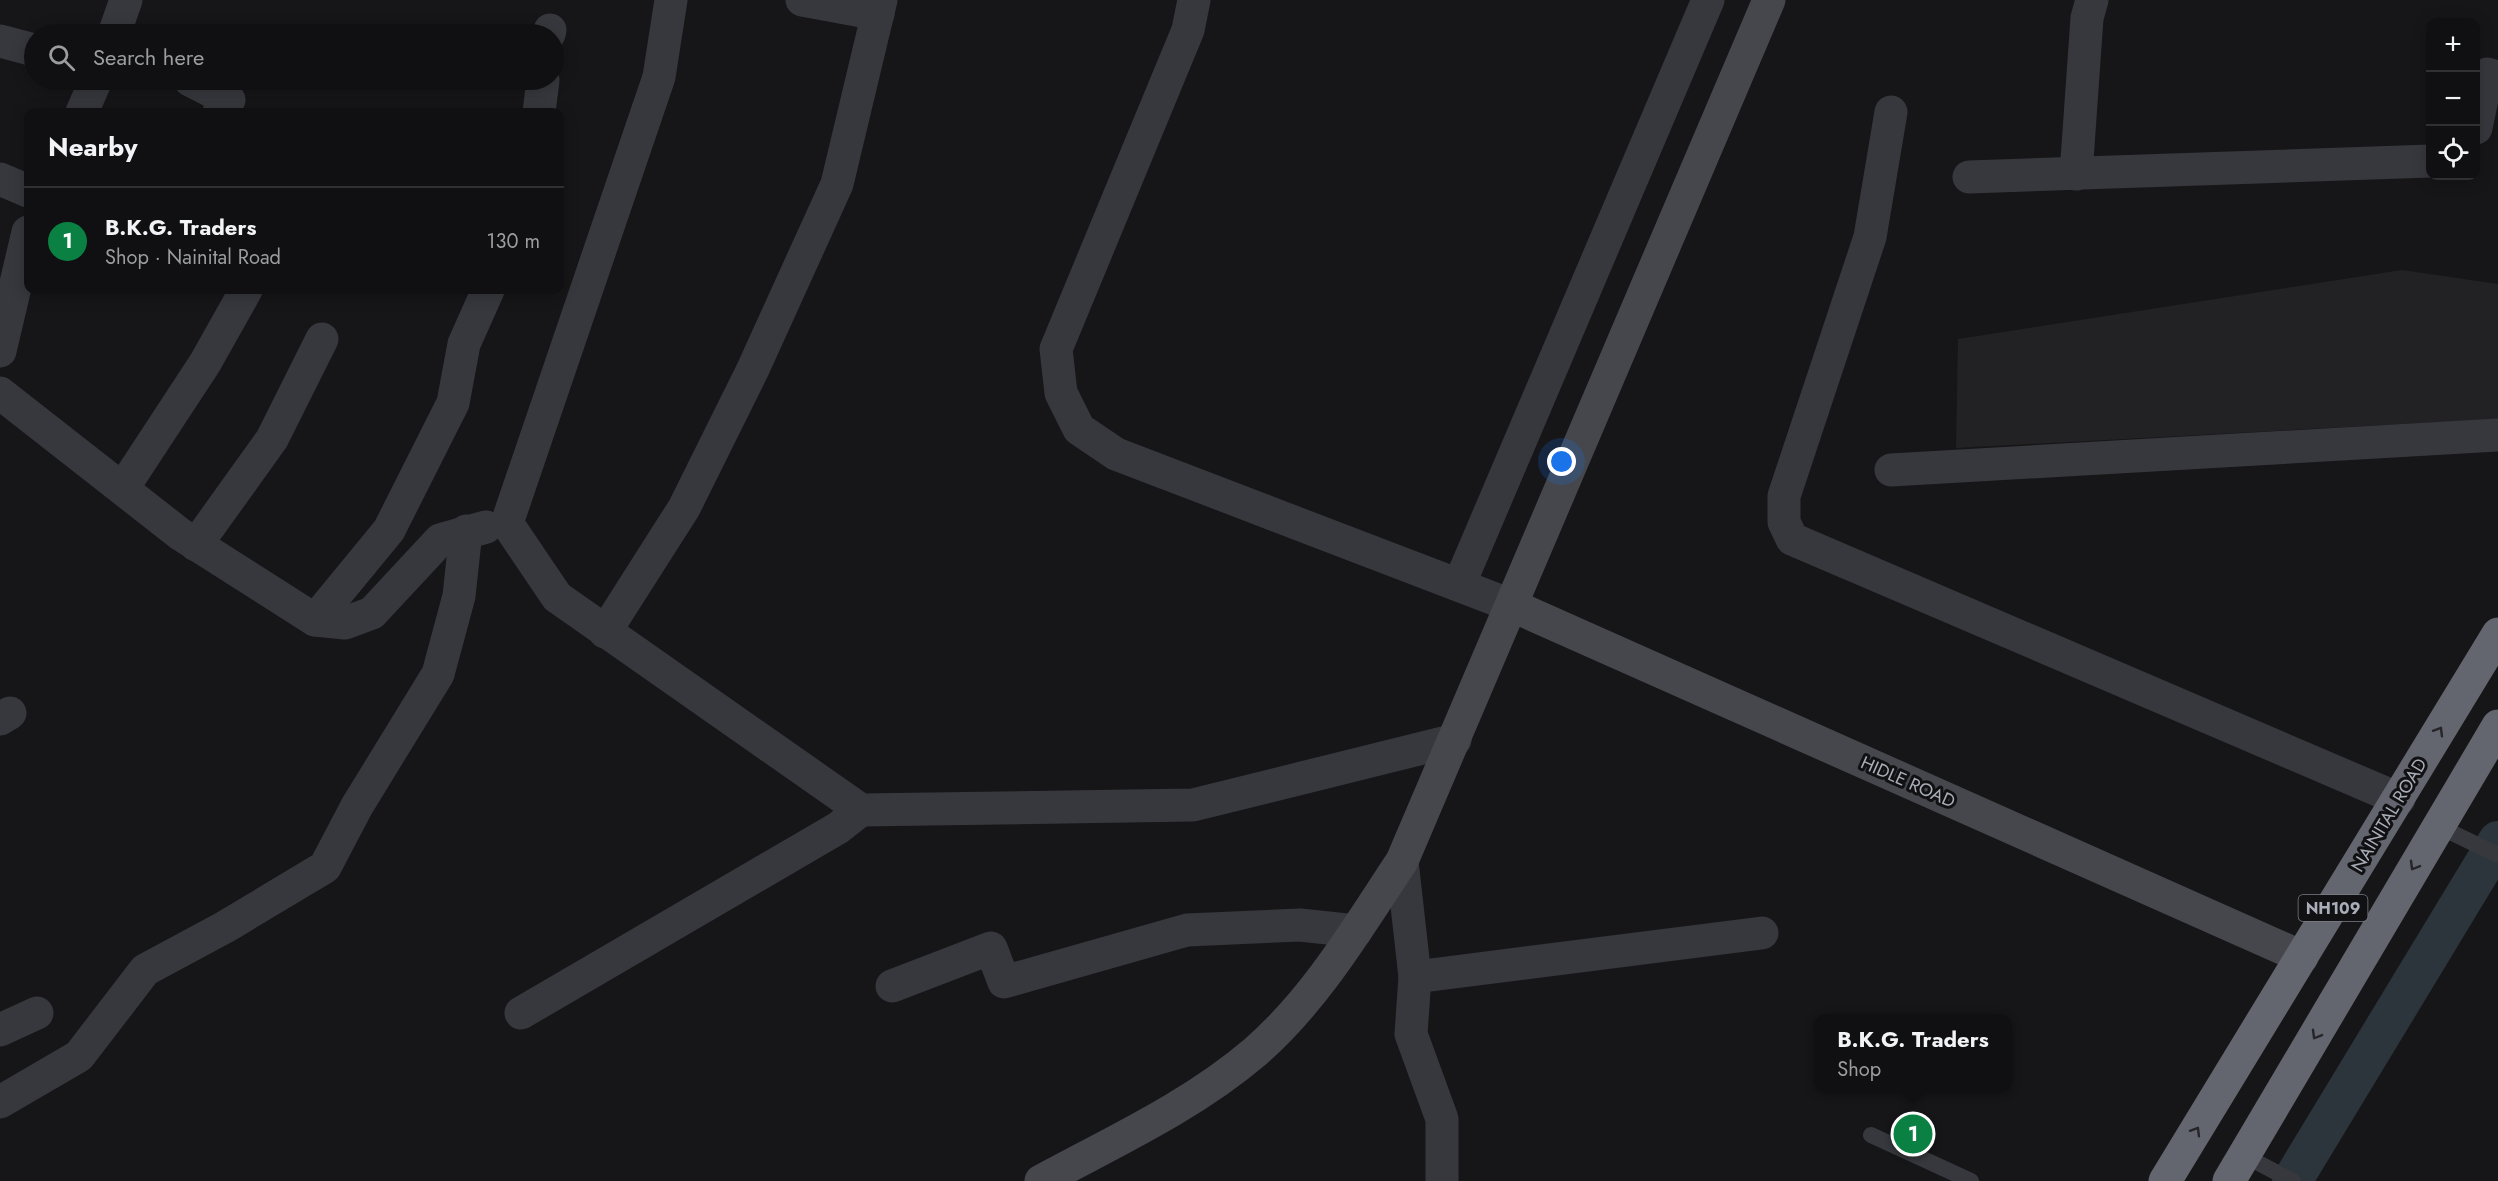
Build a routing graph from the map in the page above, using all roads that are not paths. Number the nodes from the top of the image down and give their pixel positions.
1 (126, 0) edge
2 (671, 0) edge
3 (802, 0) edge
4 (1194, 0) edge
5 (1708, 0) edge
6 (1769, 0) edge
7 (2092, 0) edge
8 (880, 7) edge
9 (118, 24) edge
10 (0, 41) edge
11 (24, 47) edge
12 (2498, 77) edge
13 (91, 90) edge
14 (210, 90) edge
15 (542, 90) edge
16 (83, 108) edge
17 (222, 108) edge
18 (540, 108) edge
19 (1891, 112) dead end
20 (2475, 126) edge
21 (2426, 160) edge
22 (2076, 174) junction
23 (1969, 177) dead end
24 (0, 179) edge
25 (24, 189) edge
26 (24, 249) edge
27 (240, 294) edge
28 (486, 294) edge
29 (322, 339) dead end
30 (0, 351) edge
31 (0, 393) edge
32 (2498, 435) edge
33 (1891, 470) dead end
34 (123, 488) junction
35 (507, 523) junction
36 (466, 531) junction
37 (196, 545) junction
38 (1459, 585) junction
39 (1513, 606) junction
40 (315, 620) junction
41 (605, 632) junction
42 (2498, 633) edge
43 (2498, 726) edge
44 (1455, 740) junction
45 (2399, 798) junction
46 (861, 810) junction
47 (2438, 826) junction
48 (2498, 855) edge
49 (1402, 861) junction
50 (1356, 931) junction
51 (1762, 933) dead end
52 (2302, 957) junction
53 (1415, 977) junction
54 (2349, 979) junction
55 (892, 986) dead end
56 (36, 1013) dead end
57 (521, 1013) dead end
58 (0, 1030) edge
59 (0, 1102) edge
60 (1871, 1135) dead end
61 (2237, 1168) edge
62 (2289, 1178) edge
63 (1041, 1181) edge
64 (1442, 1181) edge
65 (1971, 1181) edge
66 (2165, 1181) edge

1 - 9 street
2 - 35 street
3 - 8 street
4 - 38 street
5 - 38 street
6 - 39 main road
7 - 22 street
8 - 41 street
10 - 11 street
12 - 20 street
13 - 16 street
14 - 17 street
15 - 18 street
19 - 45 street
21 - 22 street
22 - 23 street
24 - 25 street
26 - 30 street
27 - 34 street
28 - 40 street
29 - 37 street
31 - 34 street
32 - 33 street
34 - 37 street
35 - 36 street
35 - 41 street
36 - 40 street
36 - 59 street
37 - 40 street
38 - 39 street
39 - 44 main road
39 - 52 main road, HIDLE ROAD
41 - 46 street
45 -> 42 highway, NAINITAL ROAD / NH109
43 - 47 highway, NH109
44 - 46 street
44 - 49 main road
45 - 52 highway, NAINITAL ROAD / NH109
46 - 57 street
47 - 48 lane
47 -> 54 highway, NH109
49 - 50 main road
49 - 53 street
50 - 55 street
50 - 63 main road
51 - 53 street
52 - 54 highway
66 -> 52 highway, NAINITAL ROAD / NH109
53 - 64 street
54 -> 61 highway, NH109
56 - 58 street
60 - 65 lane
61 - 62 lane

